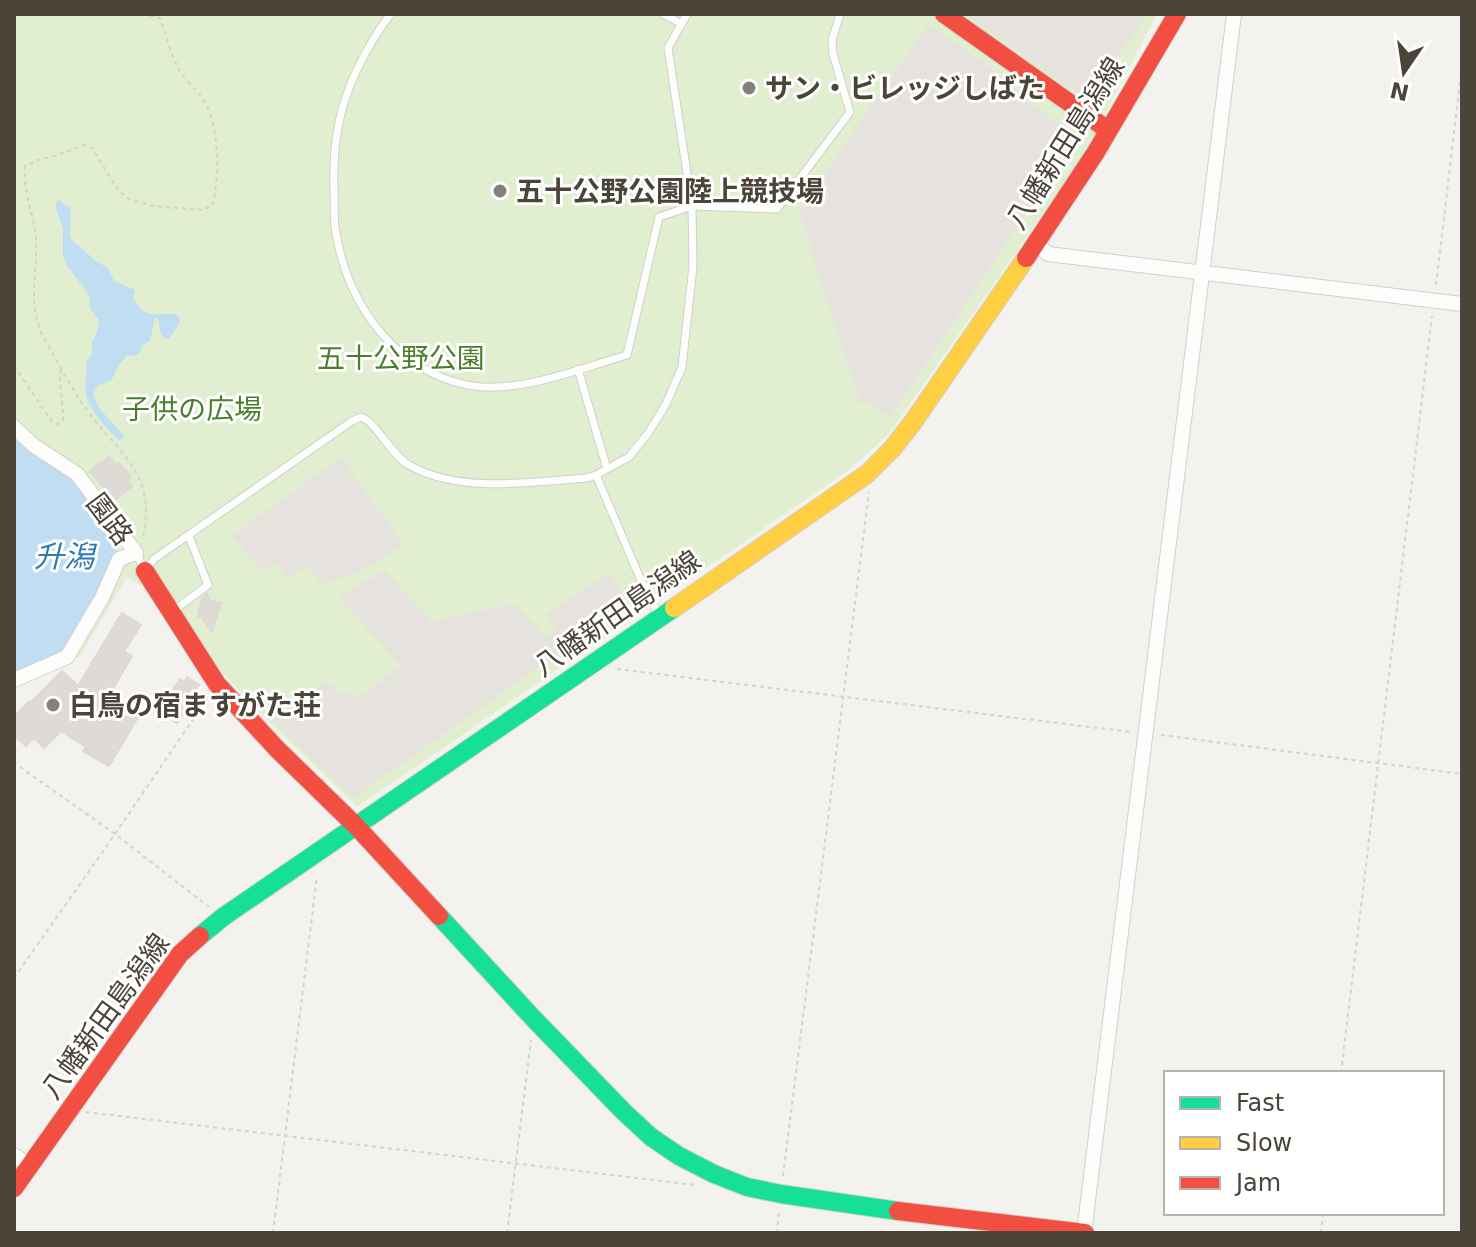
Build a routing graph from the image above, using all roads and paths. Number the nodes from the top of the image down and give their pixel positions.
1 (142, 14) edge
2 (391, 14) edge
3 (663, 14) edge
4 (687, 14) edge
5 (840, 14) edge
6 (944, 14) edge
7 (1177, 14) edge
8 (1234, 14) edge
9 (682, 24) junction
10 (1462, 65) edge
11 (1108, 130) junction
12 (692, 206) junction
13 (1036, 243) junction
14 (1204, 271) junction
15 (1434, 300) junction
16 (1462, 304) edge
17 (14, 366) edge
18 (61, 368) junction
19 (578, 369) junction
20 (14, 427) edge
21 (607, 469) junction
22 (867, 474) junction
23 (596, 475) junction
24 (189, 536) junction
25 (136, 553) junction
26 (145, 571) junction
27 (171, 612) junction
28 (660, 618) junction
29 (598, 661) junction
30 (14, 680) edge
31 (217, 684) junction
32 (843, 697) junction
33 (1147, 734) junction
34 (1379, 764) junction
35 (20, 767) dead end
36 (1462, 774) edge
37 (357, 827) junction
38 (115, 834) junction
39 (315, 855) junction
40 (223, 917) junction
41 (14, 978) edge
42 (533, 1018) junction
43 (1341, 1071) edge
44 (73, 1106) junction
45 (285, 1136) junction
46 (22, 1160) edge
47 (516, 1164) junction
48 (714, 1174) junction
49 (14, 1188) edge
50 (781, 1194) junction
51 (273, 1233) edge
52 (507, 1233) edge
53 (777, 1233) edge
54 (1084, 1233) edge

1 - 18 path
2 - 19 lane
3 - 9 lane
4 - 9 lane
5 - 12 lane
6 - 11 main road
7 - 11 main road, 八幡新田島潟線
8 - 14 street
9 - 12 lane
10 - 15 path
11 - 13 main road, 八幡新田島潟線
12 - 19 lane
12 - 21 lane
13 - 14 street
13 - 22 main road, 八幡新田島潟線
14 - 15 street
14 - 33 street
15 - 16 street
15 - 34 path
17 - 18 path
18 - 25 path
19 - 21 lane
20 - 25 street, 園路
21 - 23 lane
22 - 28 main road, 八幡新田島潟線
22 - 32 path
23 - 24 lane
23 - 28 lane
24 - 26 lane
24 - 27 lane
25 - 26 lane
25 - 30 street, 園路
26 - 27 main road
27 - 31 main road
28 - 29 main road, 八幡新田島潟線
29 - 32 path
29 - 37 main road, 八幡新田島潟線
31 - 37 main road
31 - 38 path
32 - 33 path
32 - 50 path
33 - 34 path
33 - 54 street
34 - 36 path
34 - 43 path
35 - 38 path
37 - 39 main road, 八幡新田島潟線
37 - 42 main road
38 - 40 path
38 - 41 path
39 - 40 main road, 八幡新田島潟線
39 - 45 path
40 - 44 main road, 八幡新田島潟線
42 - 47 path
42 - 48 main road
44 - 45 path
44 - 46 main road, 八幡新田島潟線
45 - 47 path
45 - 51 path
46 - 49 main road, 八幡新田島潟線
47 - 48 path
47 - 52 path
48 - 50 main road
50 - 53 path
50 - 54 main road

